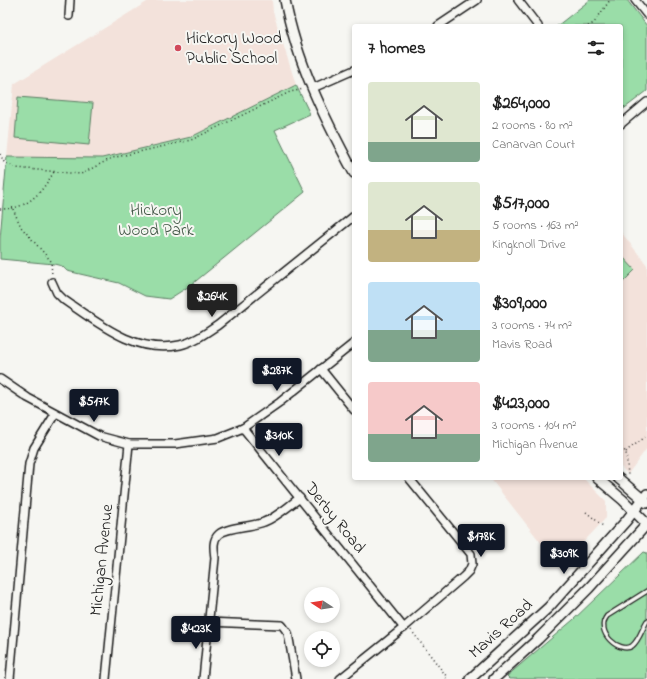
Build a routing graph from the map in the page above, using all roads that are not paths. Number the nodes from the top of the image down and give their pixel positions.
1 (70, 0) edge
2 (285, 0) edge
3 (477, 0) edge
4 (518, 0) edge
5 (635, 0) edge
6 (647, 15) edge
7 (68, 16) dead end
8 (441, 24) edge
9 (536, 24) edge
10 (352, 71) edge
11 (313, 88) junction
12 (647, 102) edge
13 (623, 122) edge
14 (352, 169) edge
15 (352, 218) edge
16 (52, 282) road end
17 (352, 345) edge
18 (321, 369) junction
19 (0, 379) edge
20 (352, 408) edge
21 (55, 414) junction
22 (242, 428) junction
23 (129, 444) junction
24 (411, 480) edge
25 (600, 480) edge
26 (621, 480) edge
27 (300, 498) junction
28 (646, 499) edge
29 (634, 511) junction
30 (647, 524) edge
31 (647, 591) edge
32 (647, 621) edge
33 (208, 622) junction
34 (406, 627) junction
35 (10, 679) edge
36 (106, 679) edge
37 (203, 679) edge
38 (296, 679) edge
39 (340, 679) edge
40 (470, 679) edge
41 (494, 679) edge

1 - 7 street
2 - 11 main road
3 - 8 street
4 - 9 street
5 - 6 street
10 - 11 street
11 - 14 main road
12 - 13 street
15 - 16 street
17 - 18 street
18 - 20 street
18 - 22 street
19 - 21 street
21 - 23 street
21 - 35 street
22 - 23 street
22 - 27 street, Derby Road
23 - 36 street, Michigan Avenue
24 - 34 street
25 - 29 main road
26 - 28 main road
27 - 33 street
27 - 34 street, Derby Road
28 - 29 main road, Mavis Road
29 - 30 main road
29 - 40 main road, Mavis Road
30 - 41 main road, Mavis Road
31 - 32 lane
33 - 37 street
33 - 38 street
34 - 39 street

